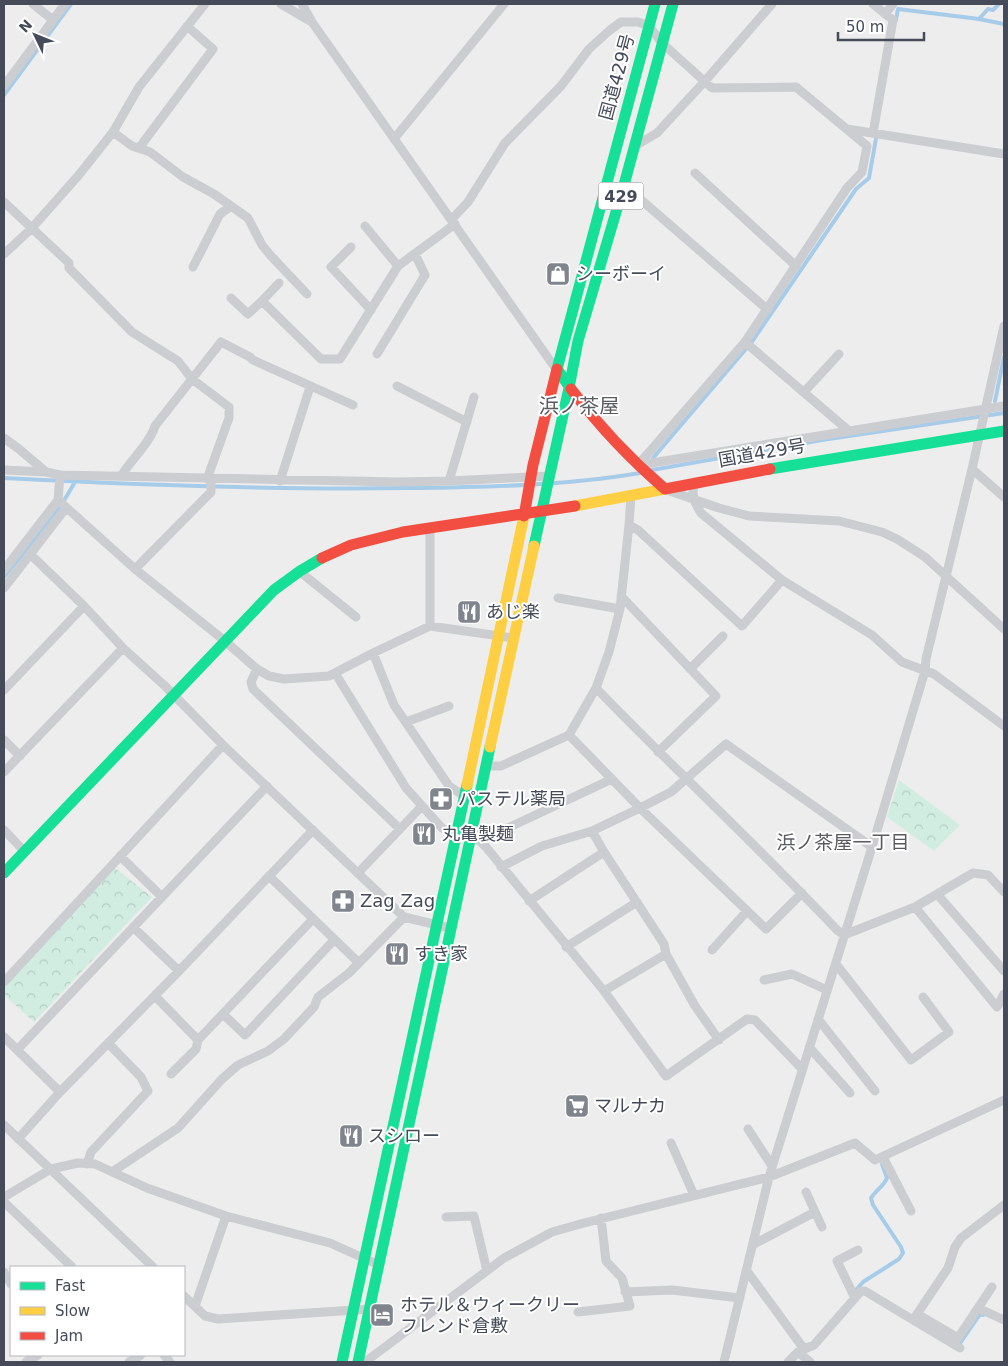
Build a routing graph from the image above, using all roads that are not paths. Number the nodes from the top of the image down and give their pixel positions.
1 (33, 4) edge
2 (65, 4) edge
3 (205, 4) edge
4 (282, 4) edge
5 (302, 4) edge
6 (504, 4) edge
7 (655, 4) edge
8 (673, 4) edge
9 (772, 4) edge
10 (873, 4) edge
11 (893, 4) edge
12 (885, 14) junction
13 (53, 20) junction
14 (312, 22) junction
15 (187, 26) junction
16 (649, 26) junction
17 (662, 43) junction
18 (705, 81) junction
19 (4, 86) edge
20 (846, 129) junction
21 (113, 132) junction
22 (876, 133) junction
23 (394, 139) junction
24 (635, 146) junction
25 (139, 148) junction
26 (1004, 154) edge
27 (695, 173) dead end
28 (624, 185) junction
29 (4, 202) edge
30 (231, 206) junction
31 (453, 222) junction
32 (365, 226) dead end
33 (32, 229) junction
34 (351, 248) dead end
35 (4, 254) edge
36 (415, 254) junction
37 (398, 266) junction
38 (796, 266) junction
39 (193, 267) dead end
40 (280, 283) dead end
41 (307, 294) dead end
42 (231, 298) dead end
43 (262, 301) junction
44 (371, 310) junction
45 (768, 310) junction
46 (1004, 326) edge
47 (748, 345) junction
48 (377, 354) dead end
49 (839, 354) dead end
50 (557, 369) junction
51 (192, 379) junction
52 (310, 386) junction
53 (398, 386) dead end
54 (569, 388) junction
55 (804, 392) junction
56 (474, 397) dead end
57 (353, 405) dead end
58 (1004, 406) edge
59 (985, 414) junction
60 (467, 422) junction
61 (1004, 431) edge
62 (849, 432) junction
63 (980, 435) junction
64 (4, 438) edge
65 (643, 469) junction
66 (4, 470) edge
67 (972, 470) junction
68 (46, 472) junction
69 (121, 476) junction
70 (59, 479) junction
71 (209, 480) junction
72 (280, 481) junction
73 (449, 481) junction
74 (549, 481) junction
75 (530, 482) junction
76 (695, 483) junction
77 (665, 489) junction
78 (631, 496) junction
79 (1004, 497) edge
80 (695, 500) junction
81 (62, 504) junction
82 (542, 511) junction
83 (524, 514) junction
84 (630, 525) junction
85 (430, 528) junction
86 (30, 554) junction
87 (135, 569) junction
88 (4, 570) edge
89 (299, 570) junction
90 (947, 577) junction
91 (782, 580) junction
92 (4, 588) edge
93 (621, 596) junction
94 (558, 598) dead end
95 (84, 606) junction
96 (620, 609) junction
97 (356, 616) dead end
98 (430, 626) junction
99 (1004, 629) edge
100 (499, 635) junction
101 (723, 636) dead end
102 (513, 638) junction
103 (225, 640) junction
104 (123, 648) junction
105 (373, 653) junction
106 (257, 669) junction
107 (690, 669) junction
108 (925, 671) junction
109 (335, 673) junction
110 (596, 688) junction
111 (4, 690) edge
112 (174, 696) junction
113 (449, 706) dead end
114 (406, 722) junction
115 (1004, 726) edge
116 (569, 734) junction
117 (4, 740) edge
118 (223, 745) junction
119 (658, 752) junction
120 (20, 756) junction
121 (486, 766) junction
122 (4, 772) edge
123 (685, 778) junction
124 (612, 779) junction
125 (267, 786) junction
126 (464, 796) junction
127 (422, 806) junction
128 (640, 808) junction
129 (4, 830) edge
130 (313, 830) junction
131 (400, 830) junction
132 (592, 831) junction
133 (457, 833) junction
134 (475, 839) junction
135 (872, 847) junction
136 (24, 851) junction
137 (604, 852) junction
138 (120, 856) junction
139 (501, 867) junction
140 (4, 872) edge
141 (358, 873) junction
142 (269, 876) junction
143 (1004, 892) edge
144 (802, 893) junction
145 (937, 894) junction
146 (162, 897) junction
147 (529, 901) junction
148 (637, 902) junction
149 (915, 907) junction
150 (747, 911) junction
151 (313, 918) junction
152 (404, 918) junction
153 (437, 925) junction
154 (133, 927) junction
155 (450, 928) junction
156 (844, 935) junction
157 (334, 940) junction
158 (566, 947) junction
159 (712, 950) dead end
160 (666, 954) junction
161 (358, 963) junction
162 (836, 964) junction
163 (179, 971) junction
164 (1004, 971) edge
165 (764, 980) dead end
166 (4, 982) edge
167 (827, 990) junction
168 (604, 991) junction
169 (1004, 994) edge
170 (155, 996) junction
171 (924, 997) dead end
172 (222, 1014) junction
173 (818, 1019) junction
174 (4, 1037) edge
175 (198, 1040) junction
176 (719, 1040) junction
177 (108, 1044) junction
178 (809, 1047) junction
179 (17, 1050) junction
180 (802, 1069) junction
181 (171, 1074) dead end
182 (875, 1091) dead end
183 (60, 1092) junction
184 (850, 1093) dead end
185 (1004, 1100) edge
186 (4, 1125) edge
187 (748, 1129) dead end
188 (18, 1139) junction
189 (671, 1143) dead end
190 (883, 1157) junction
191 (87, 1164) junction
192 (772, 1166) junction
193 (51, 1169) junction
194 (112, 1172) junction
195 (769, 1177) junction
196 (806, 1192) dead end
197 (694, 1196) junction
198 (4, 1197) edge
199 (4, 1202) edge
200 (1004, 1205) edge
201 (912, 1211) dead end
202 (815, 1212) junction
203 (226, 1216) junction
204 (446, 1217) dead end
205 (601, 1218) junction
206 (822, 1227) dead end
207 (754, 1244) junction
208 (858, 1250) dead end
209 (364, 1258) junction
210 (71, 1266) edge
211 (152, 1266) edge
212 (379, 1266) junction
213 (747, 1270) junction
214 (487, 1271) junction
215 (992, 1287) dead end
216 (625, 1292) junction
217 (853, 1295) junction
218 (185, 1297) edge
219 (740, 1298) junction
220 (195, 1306) junction
221 (978, 1308) junction
222 (370, 1309) junction
223 (353, 1310) junction
224 (578, 1312) dead end
225 (915, 1317) junction
226 (1004, 1320) edge
227 (960, 1348) dead end
228 (801, 1351) junction
229 (139, 1356) edge
230 (128, 1362) edge
231 (342, 1362) edge
232 (358, 1362) edge
233 (365, 1362) edge
234 (724, 1362) edge
235 (788, 1362) edge
236 (810, 1362) edge

1 - 13 street
2 - 13 street
3 - 15 street
4 - 14 street
5 - 14 street
6 - 23 street
7 - 16 main road, 国道429号 / 429
8 - 17 main road, 国道429号 / 429
9 - 18 street
10 - 12 street
11 - 12 street
12 - 22 street
13 - 19 street
14 - 23 street
15 - 21 street
15 - 25 street
16 - 17 street
16 - 31 street
16 - 50 main road, 国道429号 / 429
17 - 18 street
17 - 24 main road, 国道429号 / 429
18 - 20 street
18 - 24 street
20 - 22 street
20 - 38 street
21 - 25 street
21 - 33 street
22 - 26 street
23 - 31 street
24 - 28 main road, 国道429号 / 429
25 - 30 street
27 - 38 street
28 - 45 street
28 - 54 main road, 国道429号 / 429
29 - 33 street
30 - 39 street
30 - 41 street
31 - 36 street
31 - 50 street
32 - 37 street
33 - 35 street
33 - 51 street
34 - 44 street
36 - 37 street
36 - 48 street
37 - 44 street
38 - 45 street
40 - 43 street
42 - 43 street
43 - 44 street
45 - 47 street
46 - 59 street
47 - 55 street
47 - 65 street
49 - 55 street
50 - 54 main road
50 - 75 main road, 国道429号
51 - 52 street
51 - 69 street
51 - 71 street
52 - 57 street
52 - 72 street
53 - 60 street
54 - 65 main road
54 - 74 main road, 国道429号
55 - 62 street
56 - 60 street
58 - 59 street
59 - 62 street
59 - 63 street
60 - 73 street
61 - 63 main road, 国道429号
62 - 65 street
63 - 67 street
63 - 76 main road, 国道429号
64 - 68 street
65 - 77 main road
66 - 68 street
67 - 79 street
67 - 90 street
68 - 70 street
69 - 70 street
69 - 71 street
70 - 81 street
71 - 72 street
71 - 87 street
72 - 73 street
73 - 75 street
74 - 75 street
74 - 82 main road, 国道429号
75 - 83 main road, 国道429号
76 - 77 main road, 国道429号
76 - 80 street
77 - 78 main road, 国道429号
77 - 80 street
78 - 82 main road, 国道429号
78 - 84 street
80 - 90 street
80 - 91 street
81 - 86 street
81 - 87 street
81 - 88 street
82 - 83 main road, 国道429号
82 - 102 main road, 国道429号
83 - 85 main road, 国道429号
83 - 100 main road, 国道429号
84 - 91 street
84 - 93 street
85 - 89 main road, 国道429号
85 - 98 street
86 - 92 street
86 - 95 street
87 - 103 street
89 - 97 street
89 - 103 main road, 国道429号
90 - 99 street
90 - 108 street
91 - 108 street
93 - 96 street
93 - 107 street
94 - 96 street
95 - 104 street
95 - 111 street
96 - 110 street
98 - 100 street
98 - 105 street
100 - 102 street
100 - 126 main road, 国道429号
101 - 107 street
102 - 121 main road, 国道429号
103 - 106 street
103 - 112 main road, 国道429号
104 - 112 street
104 - 120 street
105 - 109 street
105 - 114 street
106 - 109 street
106 - 131 street
107 - 119 street
108 - 115 street
108 - 135 street
109 - 127 street
110 - 116 street
110 - 119 street
112 - 118 street
112 - 136 main road, 国道429号
113 - 114 street
114 - 126 street
116 - 121 street
116 - 124 street
117 - 120 street
118 - 125 street
118 - 138 street
119 - 123 street
120 - 122 street
121 - 134 main road, 国道429号
123 - 128 street
123 - 135 street
123 - 144 street
124 - 128 street
124 - 134 street
125 - 130 street
125 - 146 street
126 - 133 main road, 国道429号
127 - 131 street
127 - 133 street
128 - 132 street
128 - 150 street
129 - 136 street
130 - 141 street
130 - 142 street
131 - 141 street
132 - 137 street
132 - 139 street
133 - 134 street
133 - 153 main road, 国道429号
134 - 139 street
134 - 155 main road, 国道429号
135 - 156 street
136 - 140 main road, 国道429号
137 - 147 street
137 - 148 street
138 - 146 street
138 - 166 street
139 - 147 street
141 - 152 street
142 - 151 street
142 - 163 street
143 - 145 street
144 - 150 street
144 - 156 street
145 - 149 street
145 - 164 street
146 - 154 street
147 - 158 street
148 - 158 street
148 - 160 street
149 - 156 street
149 - 169 street
150 - 159 street
151 - 157 street
151 - 172 street
152 - 153 street
152 - 161 street
153 - 155 street
153 - 209 main road, 国道429号
154 - 163 street
154 - 179 street
155 - 212 main road, 国道429号
156 - 162 street
157 - 161 street
157 - 172 street
158 - 168 street
160 - 168 street
160 - 176 street
161 - 194 street
162 - 167 street
162 - 171 street
163 - 170 street
165 - 167 street
167 - 173 street
168 - 176 street
170 - 175 street
170 - 177 street
172 - 175 street
173 - 178 street
173 - 182 street
174 - 179 street
175 - 181 street
176 - 180 street
177 - 183 street
177 - 191 street
178 - 180 street
178 - 184 street
179 - 183 street
180 - 192 street
183 - 188 street
185 - 190 street
186 - 188 street
187 - 192 street
188 - 193 street
189 - 197 street
190 - 195 street
190 - 201 street
191 - 193 street
191 - 194 street
192 - 195 street
193 - 198 street
193 - 211 street
194 - 203 street
195 - 197 street
195 - 207 street
196 - 202 street
197 - 205 street
199 - 210 street
200 - 225 street
202 - 206 street
202 - 207 street
203 - 209 street
203 - 220 street
204 - 214 street
205 - 214 street
205 - 216 street
207 - 213 street
208 - 217 street
209 - 212 street
209 - 223 main road, 国道429号
212 - 222 main road, 国道429号
213 - 219 street
213 - 228 street
214 - 233 street
215 - 221 street
216 - 219 street
216 - 224 street
217 - 225 street
217 - 228 street
218 - 220 street
219 - 234 street
220 - 223 street
221 - 225 street
221 - 226 street
222 - 223 street
222 - 232 main road, 国道429号
223 - 231 main road, 国道429号
225 - 227 street
228 - 235 street
228 - 236 street
229 - 230 street

